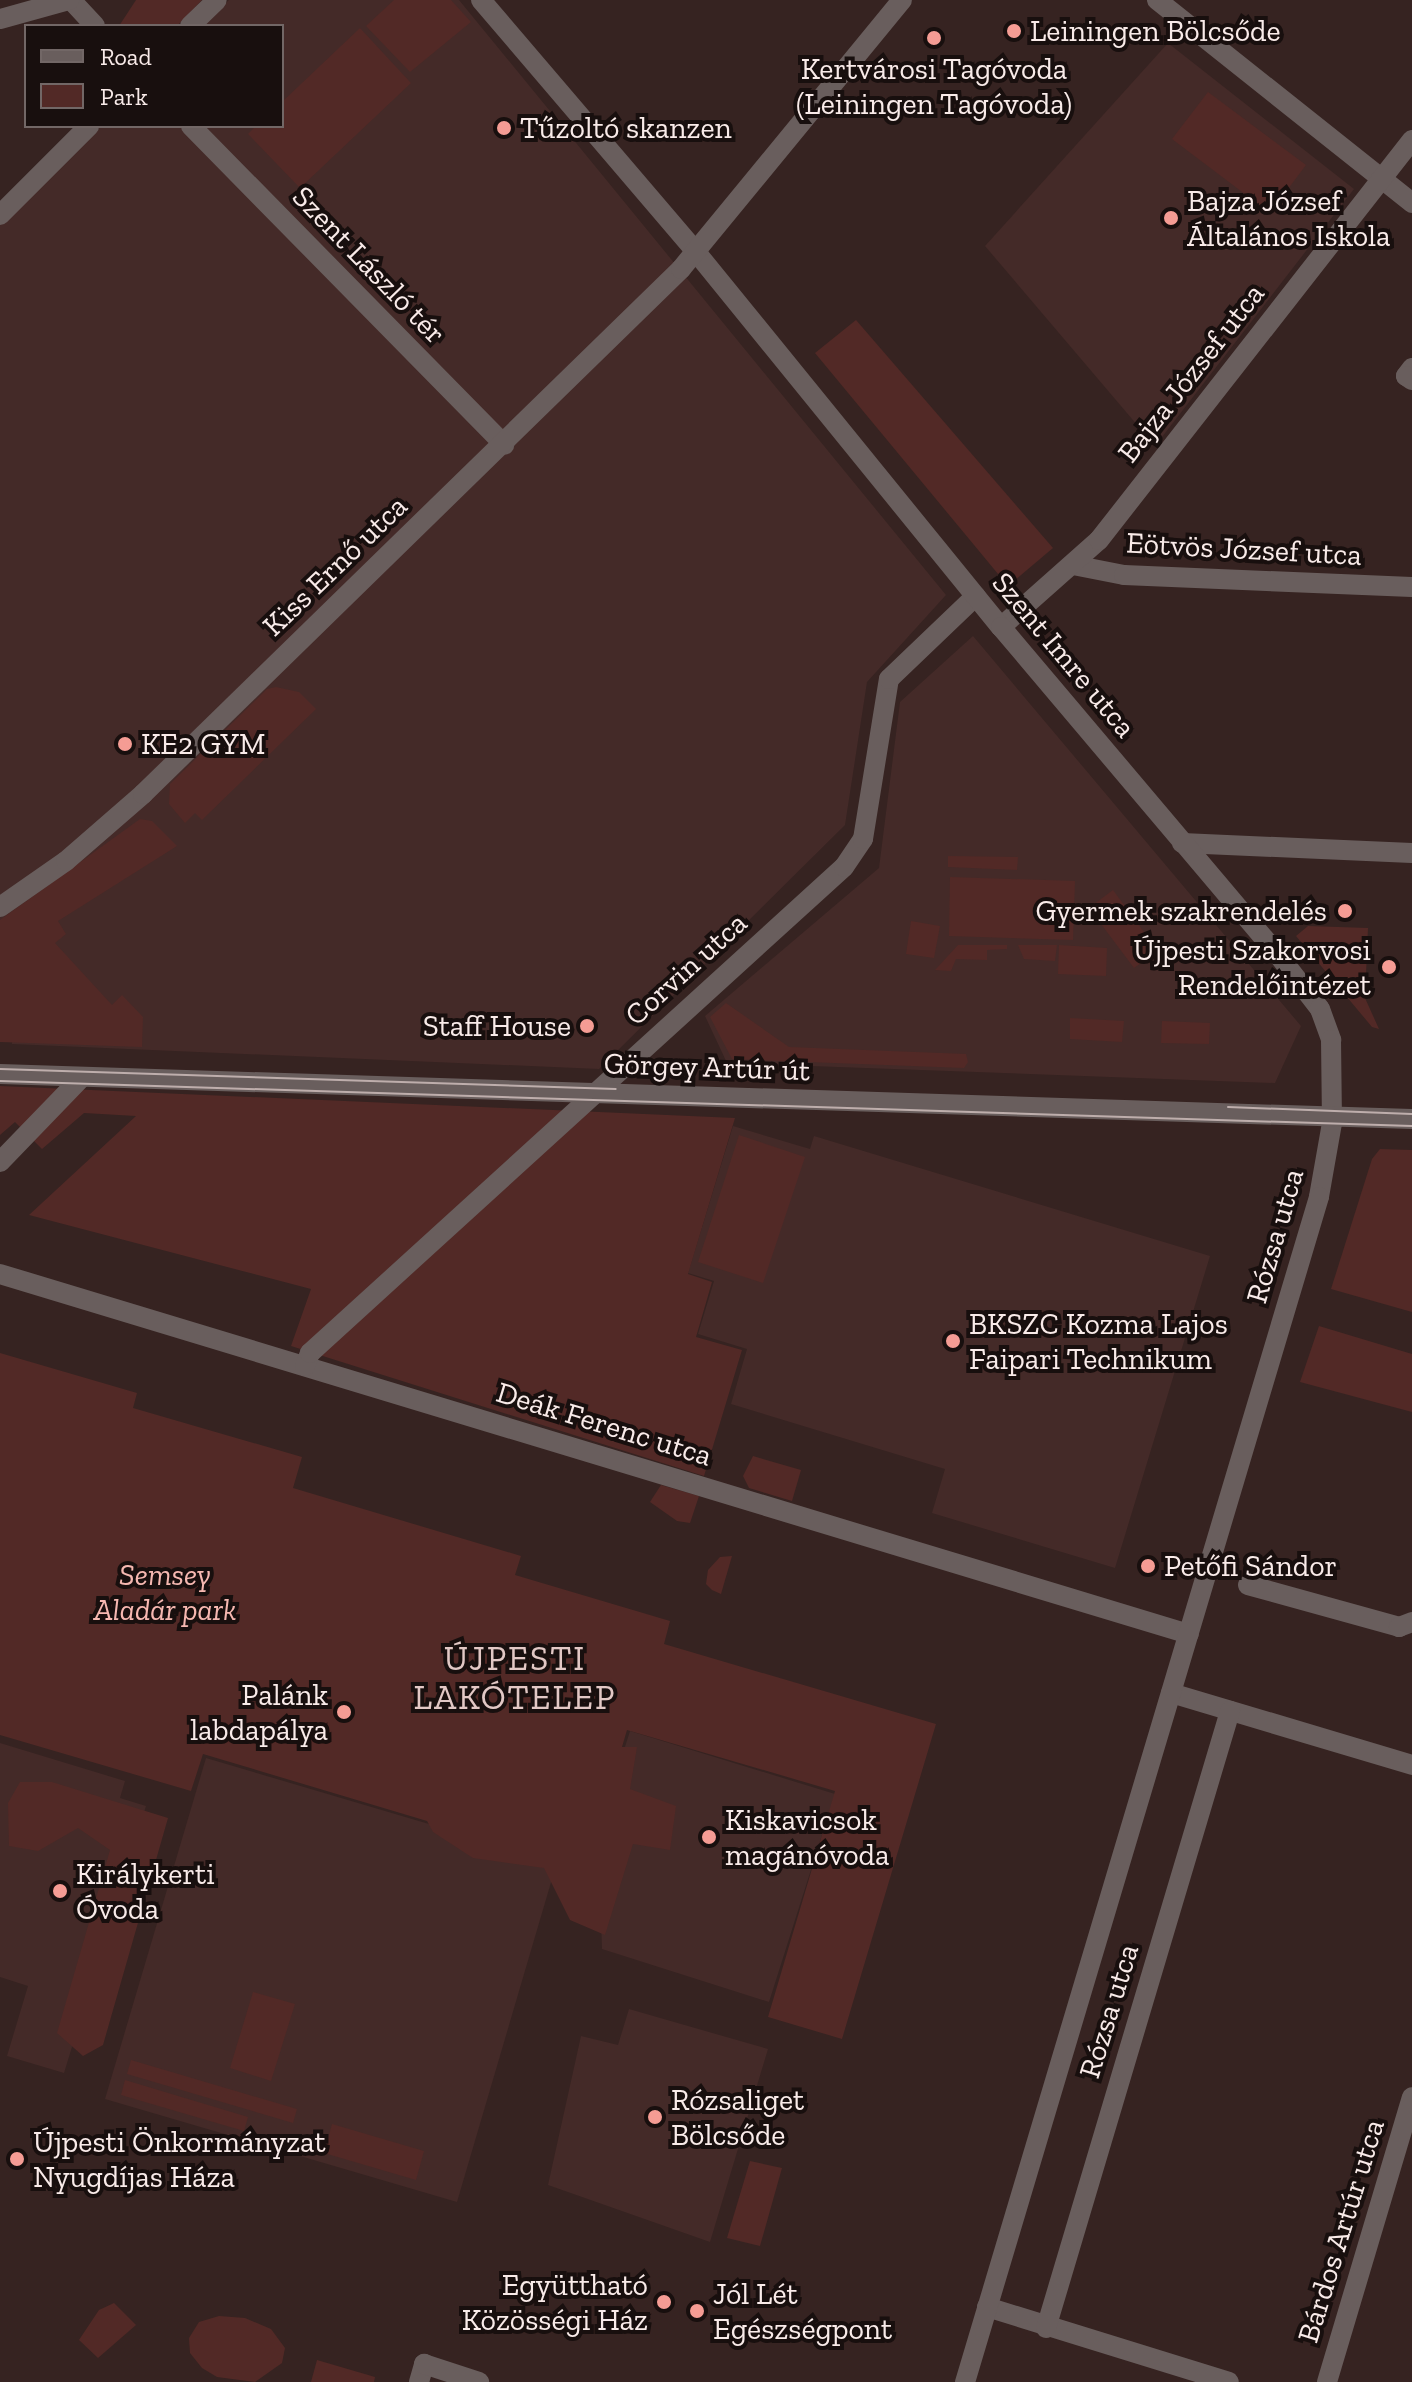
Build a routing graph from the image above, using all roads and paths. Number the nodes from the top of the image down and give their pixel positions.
1 (70, 0) edge
2 (217, 0) edge
3 (481, 0) edge
4 (902, 0) edge
5 (1157, 0) edge
6 (0, 19) edge
7 (93, 24) edge
8 (192, 24) edge
9 (87, 128) edge
10 (193, 128) edge
11 (1412, 140) edge
12 (1380, 178) junction
13 (1412, 203) edge
14 (0, 215) edge
15 (696, 252) junction
16 (1412, 368) edge
17 (1412, 380) edge
18 (504, 445) junction
19 (1073, 565) junction
20 (1412, 587) edge
21 (976, 596) junction
22 (1001, 627) junction
23 (1182, 843) junction
24 (1412, 853) edge
25 (0, 907) edge
26 (0, 1074) edge
27 (82, 1077) junction
28 (595, 1094) junction
29 (1332, 1116) junction
30 (1412, 1119) edge
31 (0, 1162) edge
32 (0, 1274) edge
33 (305, 1366) junction
34 (1248, 1585) dead end
35 (1412, 1622) edge
36 (1189, 1634) junction
37 (1171, 1693) junction
38 (1230, 1711) junction
39 (1412, 1765) edge
40 (1412, 2097) edge
41 (987, 2307) junction
42 (1046, 2328) junction
43 (419, 2382) edge
44 (479, 2382) edge
45 (965, 2382) edge
46 (1229, 2382) edge
47 (1327, 2382) edge

1 - 6 street
1 - 7 street
2 - 8 street
3 - 15 street
4 - 15 street, Kiss Ernő utca
5 - 12 street
9 - 14 street
10 - 18 street, Szent László tér
11 - 12 street, Bajza József utca
12 - 13 street
12 - 19 street, Bajza József utca
15 - 18 street, Kiss Ernő utca
15 - 21 street, Szent Imre utca
16 - 17 street
18 - 25 street, Kiss Ernő utca
19 - 20 street, Eötvös József utca
19 - 22 street, Bajza József utca
21 - 22 street, Szent Imre utca
21 - 28 street, Corvin utca
22 - 23 street, Szent Imre utca
23 - 24 street
23 - 29 street, Szent Imre utca
26 - 27 street, Görgey Artúr út
27 - 28 street, Görgey Artúr út
27 - 31 street
28 - 29 street, Görgey Artúr út
28 - 33 street, Corvin utca
29 - 30 street, Görgey Artúr út
29 - 36 street, Rózsa utca
32 - 33 street, Deák Ferenc utca
33 - 36 street, Deák Ferenc utca
34 - 35 street
36 - 37 street, Rózsa utca
37 - 38 street
37 - 41 street, Rózsa utca
38 - 39 street
38 - 42 street, Rózsa utca
40 - 47 street, Bárdos Artúr utca
41 - 42 street
41 - 45 street, Rózsa utca
42 - 46 street
43 - 44 street

